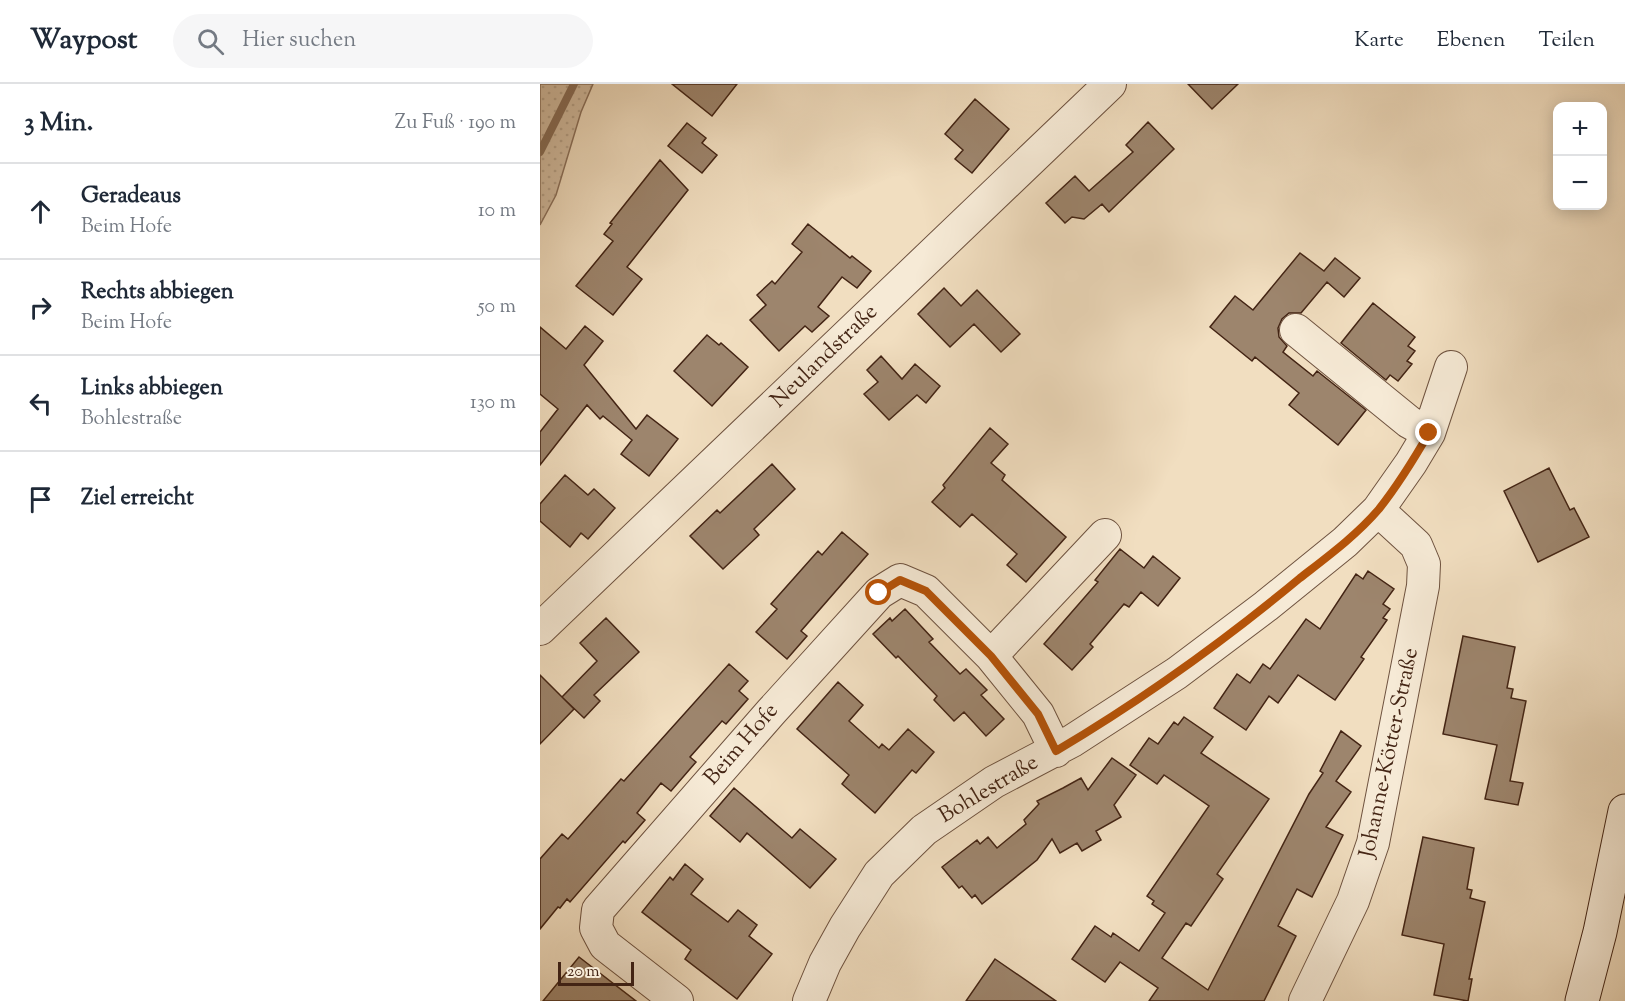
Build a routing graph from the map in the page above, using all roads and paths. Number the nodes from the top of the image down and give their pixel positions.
1 (1110, 84) edge
2 (1296, 330) dead end
3 (1451, 367) dead end
4 (1429, 433) junction
5 (1378, 510) junction
6 (1105, 535) dead end
7 (540, 629) edge
8 (991, 656) junction
9 (1056, 751) junction
10 (1625, 811) edge
11 (677, 1001) edge
12 (809, 1001) edge
13 (1305, 1001) edge
14 (1582, 1001) edge

1 - 7 street, Neulandstraße
2 - 4 street
3 - 4 street, Bohlestraße
4 - 5 street, Bohlestraße
5 - 9 street, Bohlestraße
5 - 13 street, Johanne-Kötter-Straße
6 - 8 street
8 - 9 street, Beim Hofe
8 - 11 street, Beim Hofe
9 - 12 street, Bohlestraße
10 - 14 main road

